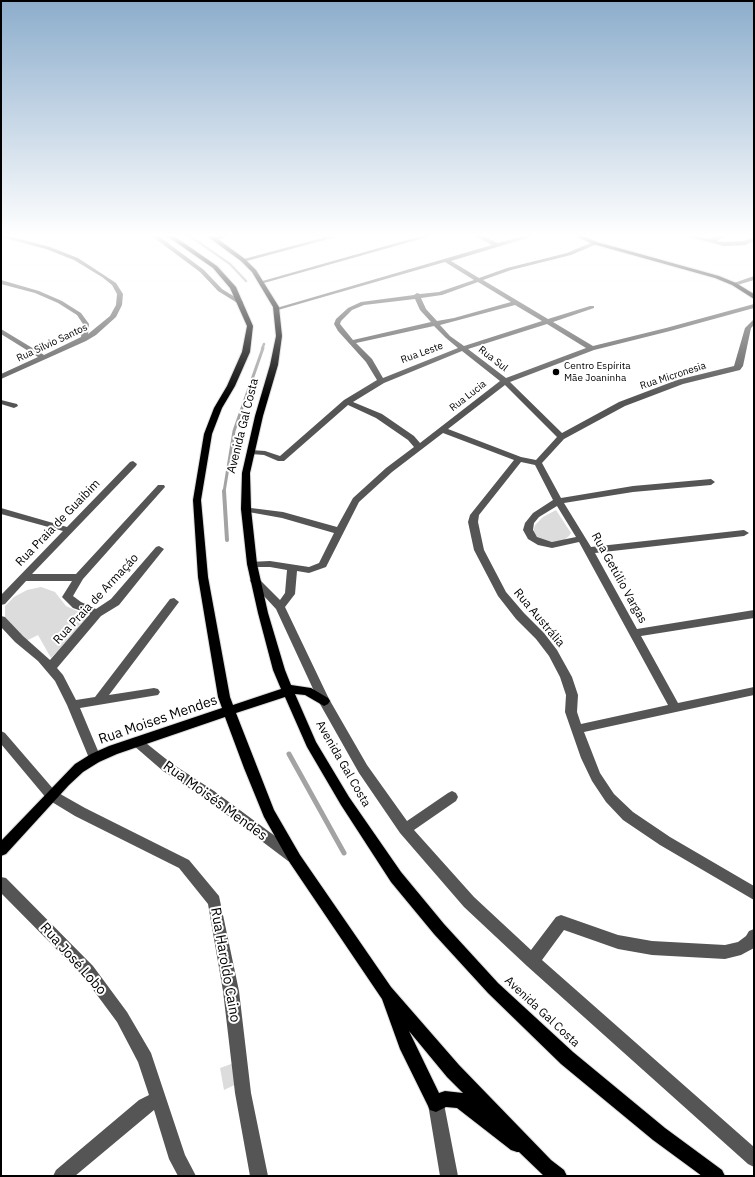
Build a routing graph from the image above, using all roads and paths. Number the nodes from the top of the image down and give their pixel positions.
1 (26, 289) edge
2 (118, 289) edge
3 (219, 289) edge
4 (234, 289) edge
5 (266, 289) edge
6 (374, 289) edge
7 (454, 289) edge
8 (493, 289) edge
9 (742, 289) edge
10 (417, 295) junction
11 (356, 296) junction
12 (754, 297) edge
13 (242, 303) junction
14 (516, 304) junction
15 (754, 306) edge
16 (592, 307) dead end
17 (276, 309) junction
18 (547, 321) junction
19 (754, 321) edge
20 (436, 324) junction
21 (1, 331) edge
22 (84, 340) junction
23 (352, 342) junction
24 (592, 348) junction
25 (464, 349) junction
26 (44, 358) junction
27 (1, 377) edge
28 (381, 380) junction
29 (505, 381) junction
30 (1, 402) edge
31 (346, 402) junction
32 (14, 406) dead end
33 (441, 429) junction
34 (561, 437) junction
35 (419, 447) junction
36 (251, 452) junction
37 (519, 459) junction
38 (538, 463) junction
39 (133, 464) dead end
40 (711, 482) dead end
41 (161, 488) dead end
42 (558, 501) junction
43 (246, 509) junction
44 (1, 511) edge
45 (69, 530) junction
46 (339, 531) junction
47 (744, 533) dead end
48 (582, 538) junction
49 (159, 549) dead end
50 (588, 550) junction
51 (252, 564) junction
52 (292, 568) junction
53 (78, 577) junction
54 (23, 578) junction
55 (255, 581) junction
56 (1, 599) edge
57 (174, 602) dead end
58 (280, 607) junction
59 (98, 613) junction
60 (754, 614) edge
61 (1, 620) edge
62 (635, 633) junction
63 (51, 667) junction
64 (754, 691) edge
65 (154, 692) dead end
66 (287, 692) junction
67 (99, 700) junction
68 (324, 701) junction
69 (73, 705) junction
70 (675, 708) junction
71 (229, 711) junction
72 (578, 729) junction
73 (1, 736) edge
74 (137, 742) junction
75 (95, 758) junction
76 (51, 795) junction
77 (452, 797) dead end
78 (405, 829) junction
79 (1, 850) edge
80 (295, 859) junction
81 (1, 883) edge
82 (754, 893) edge
83 (754, 936) edge
84 (532, 961) junction
85 (386, 992) junction
86 (158, 1099) junction
87 (436, 1104) junction
88 (754, 1158) edge
89 (551, 1171) edge
90 (62, 1176) edge
91 (187, 1176) edge
92 (259, 1176) edge
93 (449, 1176) edge
94 (716, 1176) edge

1 - 22 street
2 - 22 street, Rua Silvio Santos
3 - 13 street
4 - 13 main road, Avenida Gal Costa
5 - 17 main road, Avenida Gal Costa
6 - 11 street
7 - 10 street
8 - 14 street
9 - 12 main road
10 - 11 street
10 - 20 street, Rua Sul
11 - 17 street
11 - 23 street
13 - 71 main road, Avenida Gal Costa
14 - 18 street
14 - 20 street
15 - 24 street, Rua Lucia
16 - 18 street, Rua Leste
17 - 36 main road, Avenida Gal Costa
18 - 24 street
18 - 25 street, Rua Leste
19 - 34 street, Rua Micronesia
20 - 23 street
20 - 25 street, Rua Sul
21 - 26 street
22 - 26 street, Rua Silvio Santos
23 - 28 street
24 - 29 street, Rua Lucia
25 - 28 street, Rua Leste
25 - 29 street, Rua Sul
26 - 27 street, Rua Silvio Santos
28 - 31 street, Rua Leste
29 - 33 street, Rua Lucia
29 - 34 street, Rua Sul
30 - 32 street
31 - 35 street
31 - 36 street, Rua Leste
33 - 35 street, Rua Lucia
33 - 37 street
34 - 38 street, Rua Micronesia
35 - 46 street, Rua Lucia
36 - 43 main road, Avenida Gal Costa
37 - 38 street
37 - 72 street, Rua Austrália
38 - 42 street, Rua Getúlio Vargas
39 - 45 street, Rua Praia de Guaibim
40 - 42 street
41 - 53 street
42 - 48 street, Rua Getúlio Vargas
42 - 48 street
43 - 46 street
43 - 51 main road, Avenida Gal Costa
44 - 45 street
45 - 54 street, Rua Praia de Guaibim
46 - 52 street, Rua Lucia
47 - 50 street
48 - 50 street, Rua Getúlio Vargas
49 - 59 street, Rua Praia de Armaçáo
50 - 62 street, Rua Getúlio Vargas
51 - 52 street, Rua Lucia
51 - 55 main road, Avenida Gal Costa
52 - 58 street
53 - 54 street
53 - 59 street
54 - 56 street, Rua Praia de Guaibim
55 - 58 street
55 - 66 main road, Avenida Gal Costa
57 - 67 street
58 - 68 street
59 - 63 street, Rua Praia de Armaçáo
60 - 62 street
61 - 63 street
62 - 70 street, Rua Getúlio Vargas
63 - 69 street
64 - 70 street
65 - 67 street
66 - 68 main road, Rua Moises Mendes
66 - 71 main road, Rua Moises Mendes
66 - 94 main road, Avenida Gal Costa
67 - 69 street
68 - 78 street
69 - 75 street
70 - 72 street
71 - 74 main road, Rua Moises Mendes
71 - 80 main road, Avenida Gal Costa
72 - 82 street, Rua Austrália
73 - 76 street, Rua Haroldo Caino
74 - 75 main road, Rua Moises Mendes
74 - 80 street, Rua Moisés Mendes
75 - 76 main road, Rua Moises Mendes
76 - 79 main road, Rua Moises Mendes
76 - 92 street, Rua Haroldo Caino
77 - 78 street
78 - 84 street
80 - 85 main road, Avenida Gal Costa
81 - 86 street, Rua José Lobo
83 - 84 street
84 - 88 street
85 - 87 main road
85 - 89 main road, Avenida Gal Costa
86 - 90 street
86 - 91 street, Rua José Lobo
87 - 89 main road
87 - 93 street

